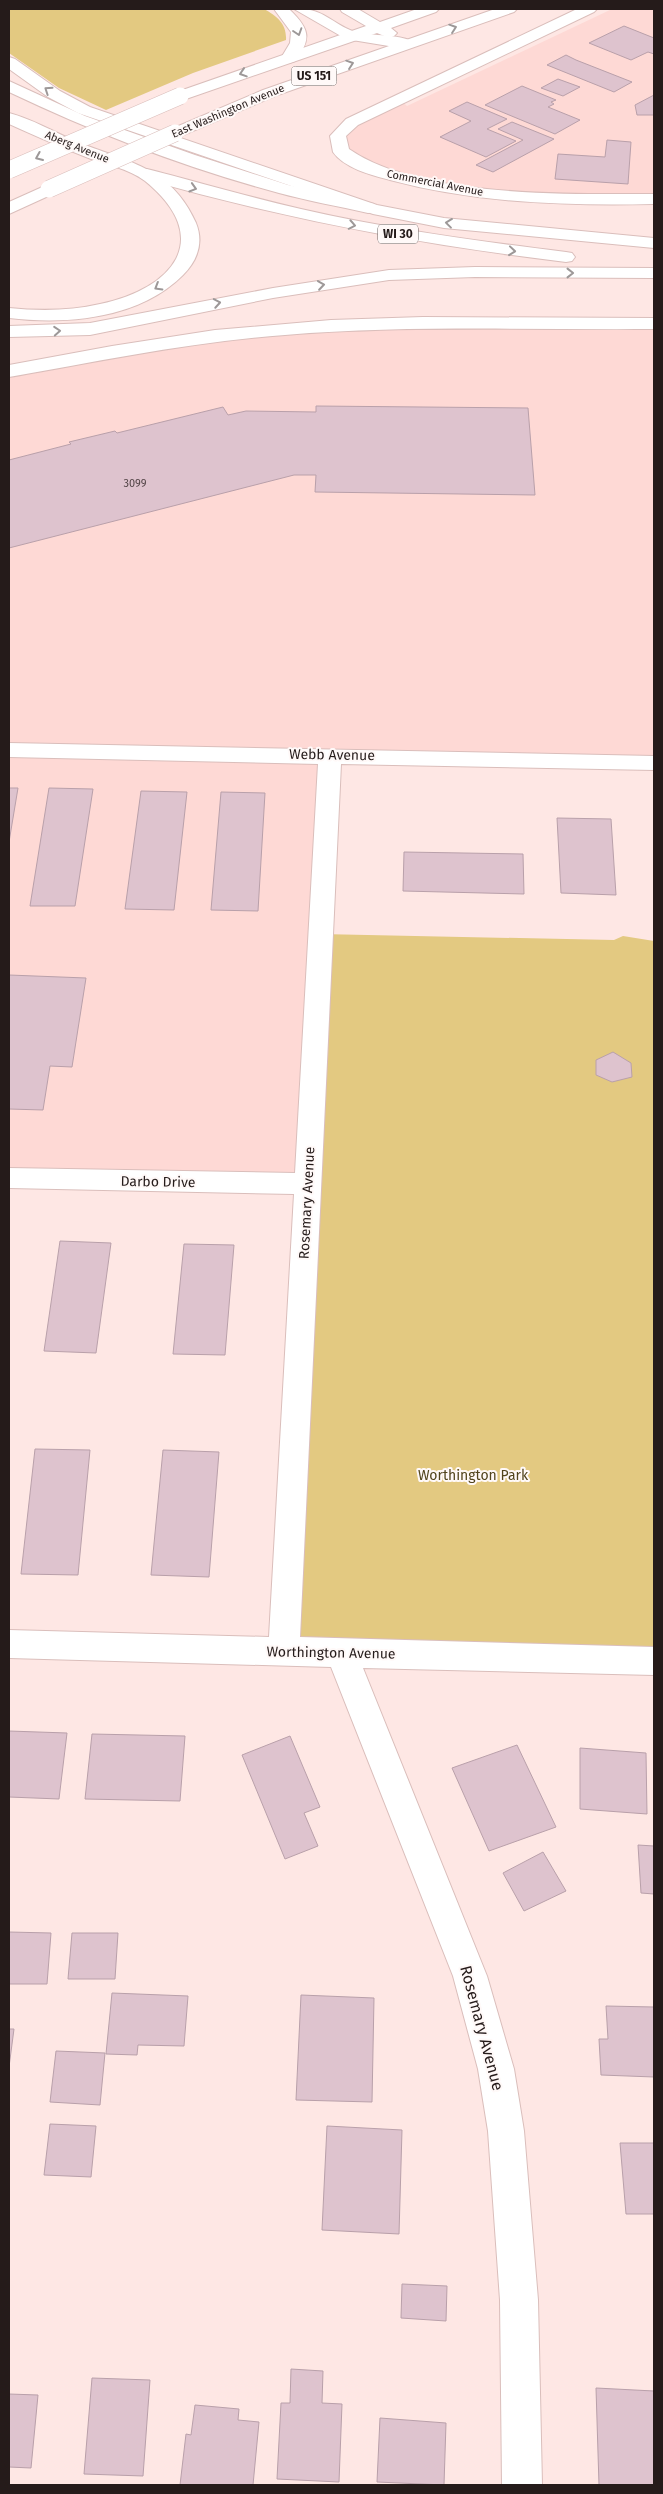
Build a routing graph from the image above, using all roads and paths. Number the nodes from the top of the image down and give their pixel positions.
1 (281, 9) edge
2 (302, 9) edge
3 (347, 9) edge
4 (431, 9) edge
5 (509, 9) edge
6 (589, 9) edge
7 (378, 27) junction
8 (351, 36) junction
9 (407, 44) junction
10 (289, 58) junction
11 (9, 62) edge
12 (14, 89) edge
13 (9, 118) edge
14 (9, 170) edge
15 (147, 174) junction
16 (654, 199) edge
17 (9, 209) edge
18 (373, 209) junction
19 (654, 243) edge
20 (654, 264) edge
21 (654, 273) edge
22 (9, 313) edge
23 (654, 324) edge
24 (9, 332) edge
25 (9, 371) edge
26 (9, 750) edge
27 (330, 755) junction
28 (654, 763) edge
29 (9, 1178) edge
30 (308, 1184) junction
31 (9, 1644) edge
32 (284, 1652) junction
33 (341, 1653) junction
34 (654, 1661) edge
35 (522, 2485) edge

1 -> 10 main road
2 - 8 main road
3 - 7 main road
4 - 7 main road, East Washington Avenue / US 151
9 -> 5 main road, East Washington Avenue / US 151
6 - 16 main road, Commercial Avenue
7 - 8 main road, East Washington Avenue / US 151
7 - 9 main road
8 - 9 main road
8 - 10 main road, East Washington Avenue / US 151
17 -> 9 main road, East Washington Avenue / US 151, bridge
10 -> 14 main road, East Washington Avenue / US 151, bridge
18 -> 11 main road
12 - 18 main road, WI 30
13 - 15 main road, Aberg Avenue / WI 30
15 -> 20 main road, WI 30
15 -> 22 main road
19 -> 18 main road, WI 30
24 -> 21 main road
23 - 25 main road
26 - 27 main road, Webb Avenue
27 - 28 main road, Webb Avenue
27 - 30 main road, Rosemary Avenue
29 - 30 main road, Darbo Drive
30 - 32 main road, Rosemary Avenue
31 - 32 main road, Worthington Avenue
32 - 33 main road, Worthington Avenue
33 - 34 main road, Worthington Avenue
33 - 35 main road, Rosemary Avenue

